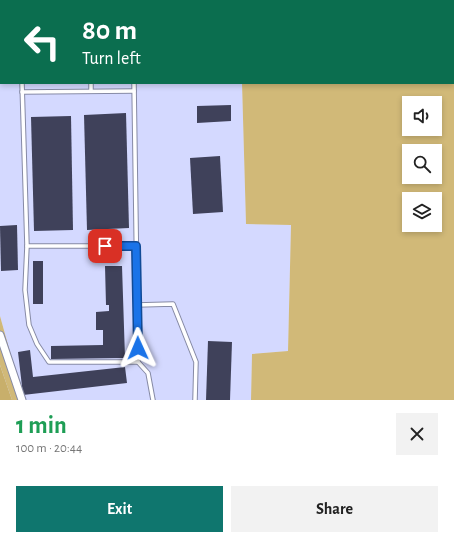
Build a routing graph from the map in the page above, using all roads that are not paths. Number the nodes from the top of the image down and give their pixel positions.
1 (22, 84) edge
2 (91, 84) edge
3 (134, 84) edge
4 (134, 91) junction
5 (22, 92) junction
6 (91, 92) junction
7 (27, 246) junction
8 (136, 246) junction
9 (137, 305) junction
10 (0, 335) edge
11 (138, 362) junction
12 (22, 400) edge
13 (153, 400) edge
14 (195, 400) edge

1 - 5 lane
2 - 6 lane
3 - 4 lane
4 - 6 lane
4 - 8 lane
5 - 6 lane
5 - 7 lane
7 - 8 lane
7 - 11 lane
8 - 9 lane
9 - 11 lane
9 - 14 lane
10 - 12 street
11 - 13 lane

